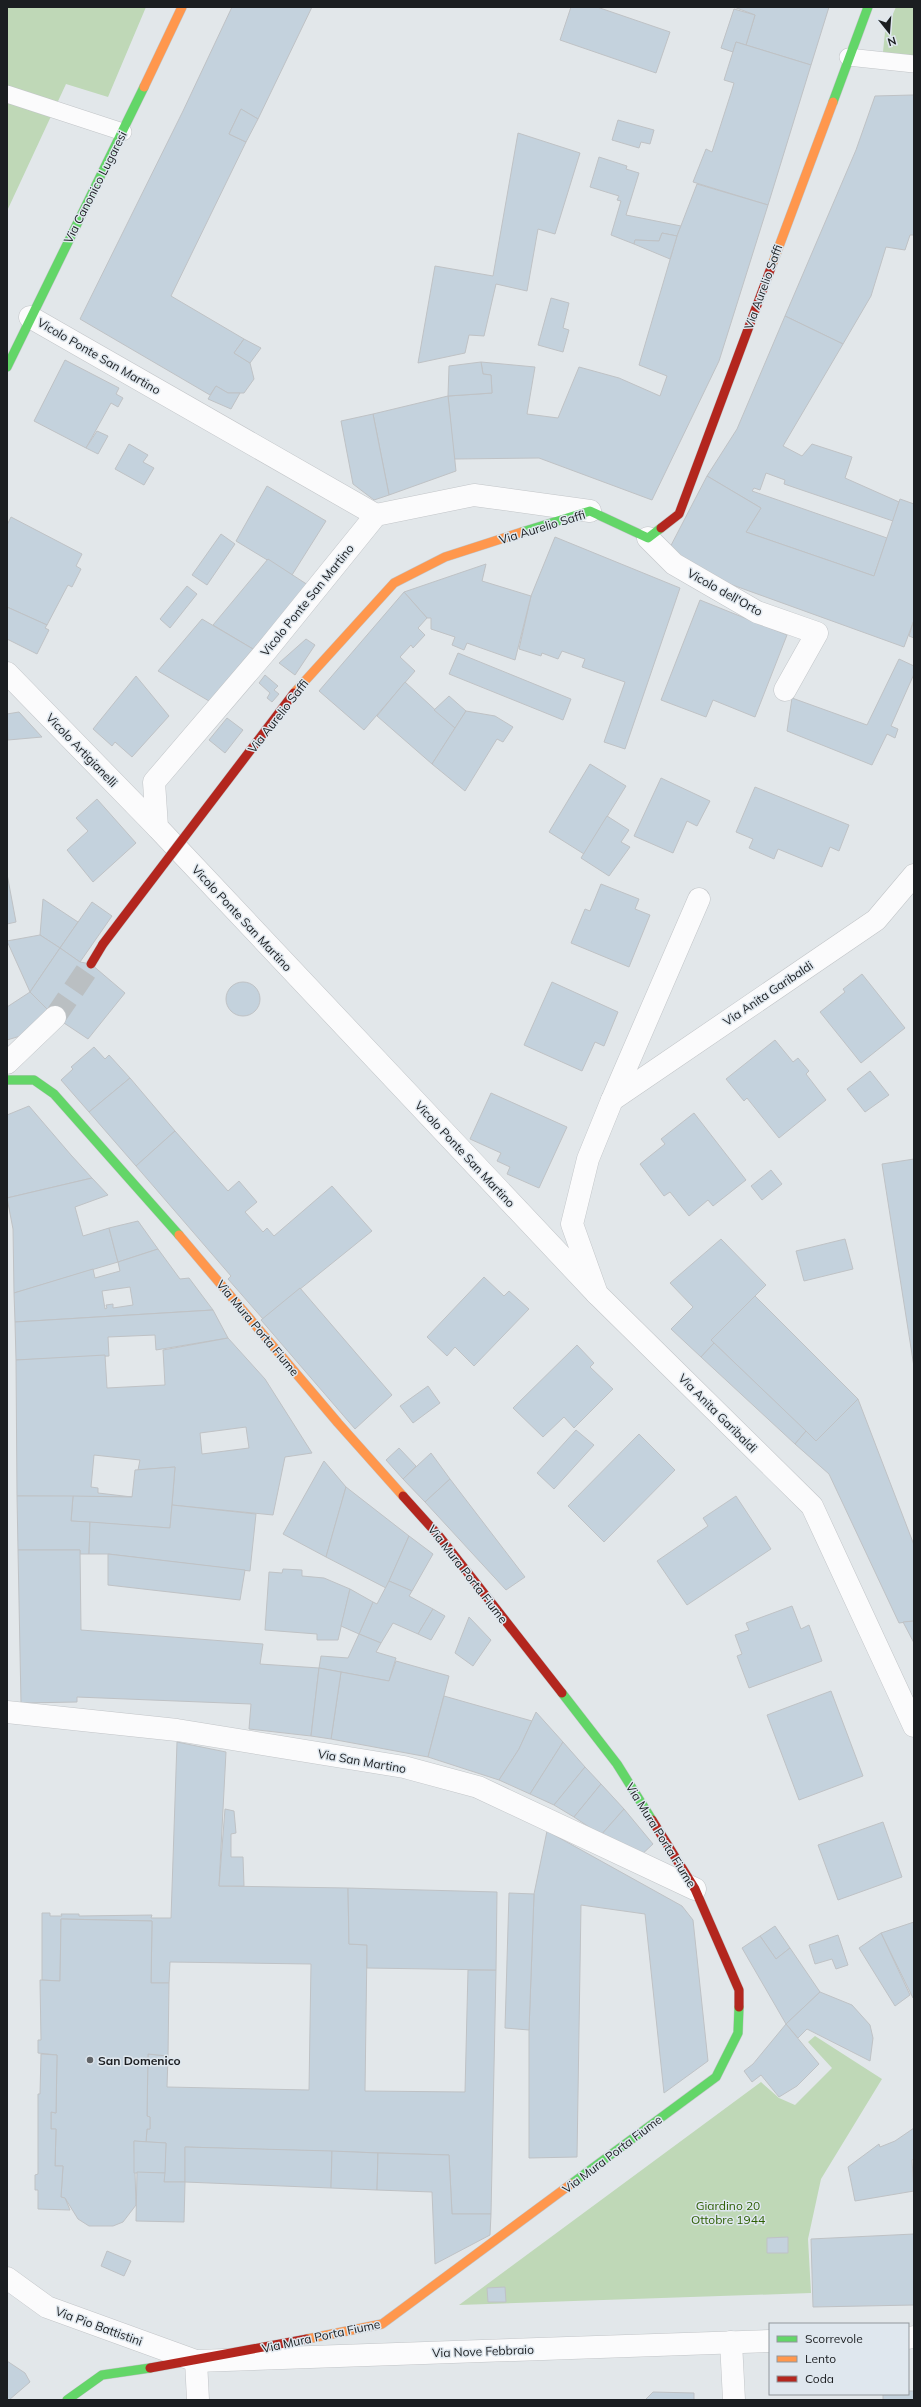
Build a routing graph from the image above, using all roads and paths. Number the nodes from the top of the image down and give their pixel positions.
1 (182, 7) edge
2 (868, 7) edge
3 (848, 58) junction
4 (914, 64) edge
5 (7, 94) edge
6 (123, 132) junction
7 (30, 317) junction
8 (7, 367) edge
9 (590, 511) junction
10 (376, 515) junction
11 (648, 538) junction
12 (7, 673) edge
13 (785, 690) dead end
14 (156, 827) junction
15 (914, 875) edge
16 (699, 899) dead end
17 (91, 964) tunnel mouth
18 (55, 1016) tunnel mouth
19 (7, 1063) edge
20 (7, 1080) edge
21 (612, 1100) junction
22 (597, 1294) junction
23 (7, 1712) edge
24 (914, 1726) edge
25 (694, 1888) junction
26 (7, 2278) edge
27 (769, 2341) edge
28 (731, 2342) junction
29 (196, 2361) junction
30 (67, 2400) edge
31 (198, 2400) edge
32 (734, 2400) edge

1 - 6 street, Via Canonico Lugaresi
2 - 3 street, Via Aurelio Saffi
3 - 4 lane
3 - 11 street, Via Aurelio Saffi
5 - 6 lane
6 - 7 street, Via Canonico Lugaresi
7 - 8 street, Via Canonico Lugaresi
7 - 10 street, Vicolo Ponte San Martino
9 - 10 street
9 - 11 street, Via Aurelio Saffi
9 - 17 street, Via Aurelio Saffi, bridge
10 - 14 street, Vicolo Ponte San Martino
11 - 13 street, Vicolo dell'Orto
12 - 14 street, Vicolo Artigianelli
14 - 22 street, Vicolo Ponte San Martino
15 - 21 street, Via Anita Garibaldi
16 - 21 street, Via Anita Garibaldi
18 - 19 street
20 - 25 street, Via Mura Porta Fiume
21 - 22 street, Via Anita Garibaldi
22 - 24 street, Via Anita Garibaldi
23 - 25 street, Via San Martino
25 - 29 street, Via Mura Porta Fiume
26 - 29 street, Via Pio Battistini
27 - 28 street, Via Nove Febbraio
28 - 29 street, Via Nove Febbraio
28 - 32 street
29 - 30 street, Via Mura Porta Fiume
29 - 31 street

